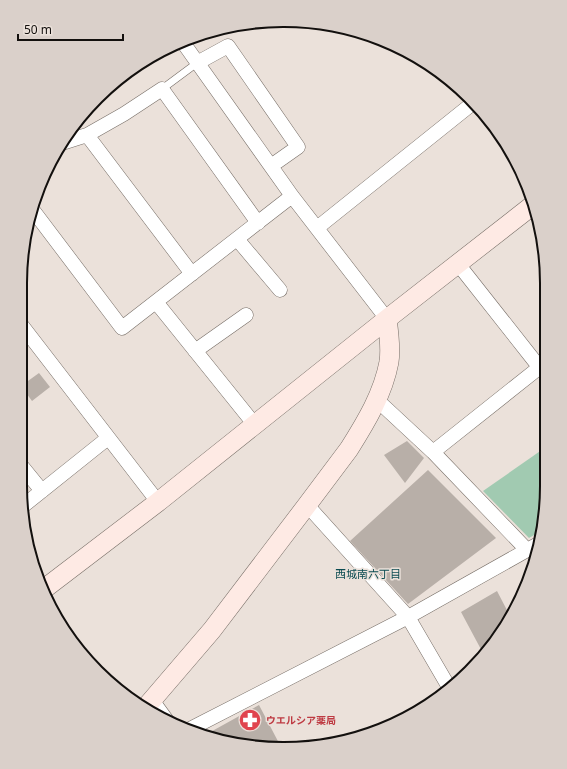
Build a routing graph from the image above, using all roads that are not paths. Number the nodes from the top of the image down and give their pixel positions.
1 (185, 47) edge
2 (197, 63) junction
3 (162, 89) junction
4 (469, 107) edge
5 (87, 135) junction
6 (71, 140) edge
7 (271, 166) junction
8 (292, 196) junction
9 (529, 209) edge
10 (37, 215) edge
11 (258, 223) junction
12 (317, 228) junction
13 (237, 239) junction
14 (458, 264) junction
15 (192, 274) junction
16 (280, 290) dead end
17 (156, 302) junction
18 (246, 315) dead end
19 (387, 319) junction
20 (27, 332) edge
21 (196, 351) junction
22 (540, 361) edge
23 (540, 367) edge
24 (377, 400) junction
25 (255, 424) junction
26 (108, 438) junction
27 (432, 452) junction
28 (27, 473) edge
29 (42, 491) junction
30 (28, 502) edge
31 (158, 502) junction
32 (307, 506) junction
33 (532, 547) edge
34 (48, 586) edge
35 (408, 617) junction
36 (447, 683) edge
37 (149, 704) edge
38 (197, 726) edge

1 - 2 street
2 - 3 lane
2 - 7 street
2 - 7 street
3 - 5 street
3 - 11 street
4 - 12 street
5 - 6 street
5 - 15 street
7 - 8 street
8 - 11 street
8 - 12 street
9 - 14 street
10 - 17 street
11 - 13 street
12 - 19 street
13 - 15 street
13 - 16 street
14 - 19 street
14 - 22 street
15 - 17 street
17 - 21 street
18 - 21 street
19 - 24 street
19 - 25 street
20 - 26 street
21 - 25 street
23 - 27 street
24 - 27 street
24 - 32 street
25 - 31 street
26 - 29 street
26 - 31 street
27 - 33 street
28 - 29 street
29 - 30 street
31 - 34 street
32 - 35 street
32 - 37 street
33 - 35 street
35 - 36 street
35 - 38 street

